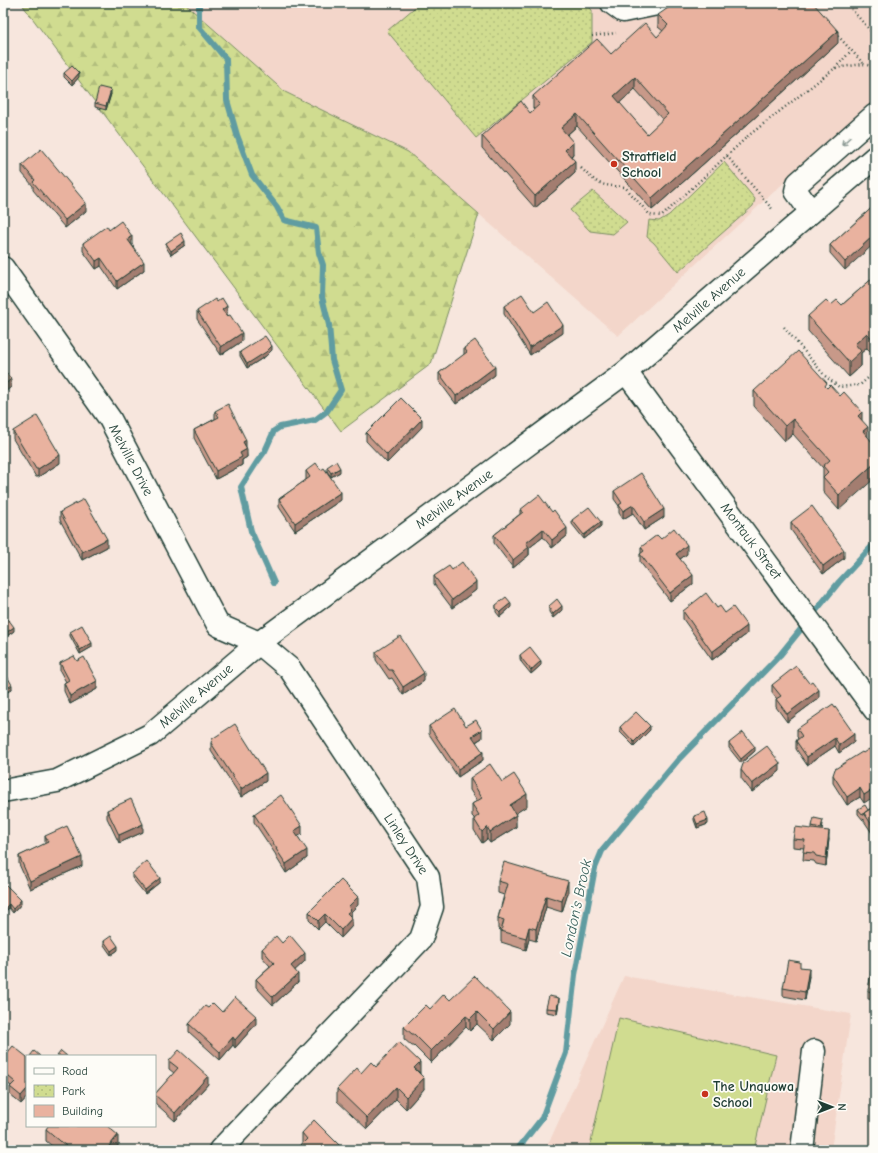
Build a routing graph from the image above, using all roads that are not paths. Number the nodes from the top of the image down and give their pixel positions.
1 (612, 3) edge
2 (662, 3) edge
3 (875, 115) edge
4 (875, 157) edge
5 (811, 212) junction
6 (3, 268) edge
7 (626, 372) junction
8 (259, 642) junction
9 (875, 710) edge
10 (3, 791) edge
11 (814, 1051) dead end
12 (220, 1150) edge
13 (802, 1150) edge

1 - 2 street
3 -> 5 street
4 - 5 street, Melville Avenue
5 - 7 street, Melville Avenue
6 - 8 street, Melville Drive
7 - 8 street, Melville Avenue
7 - 9 street, Montauk Street
8 - 10 street, Melville Avenue
8 - 12 street, Linley Drive
11 - 13 street

